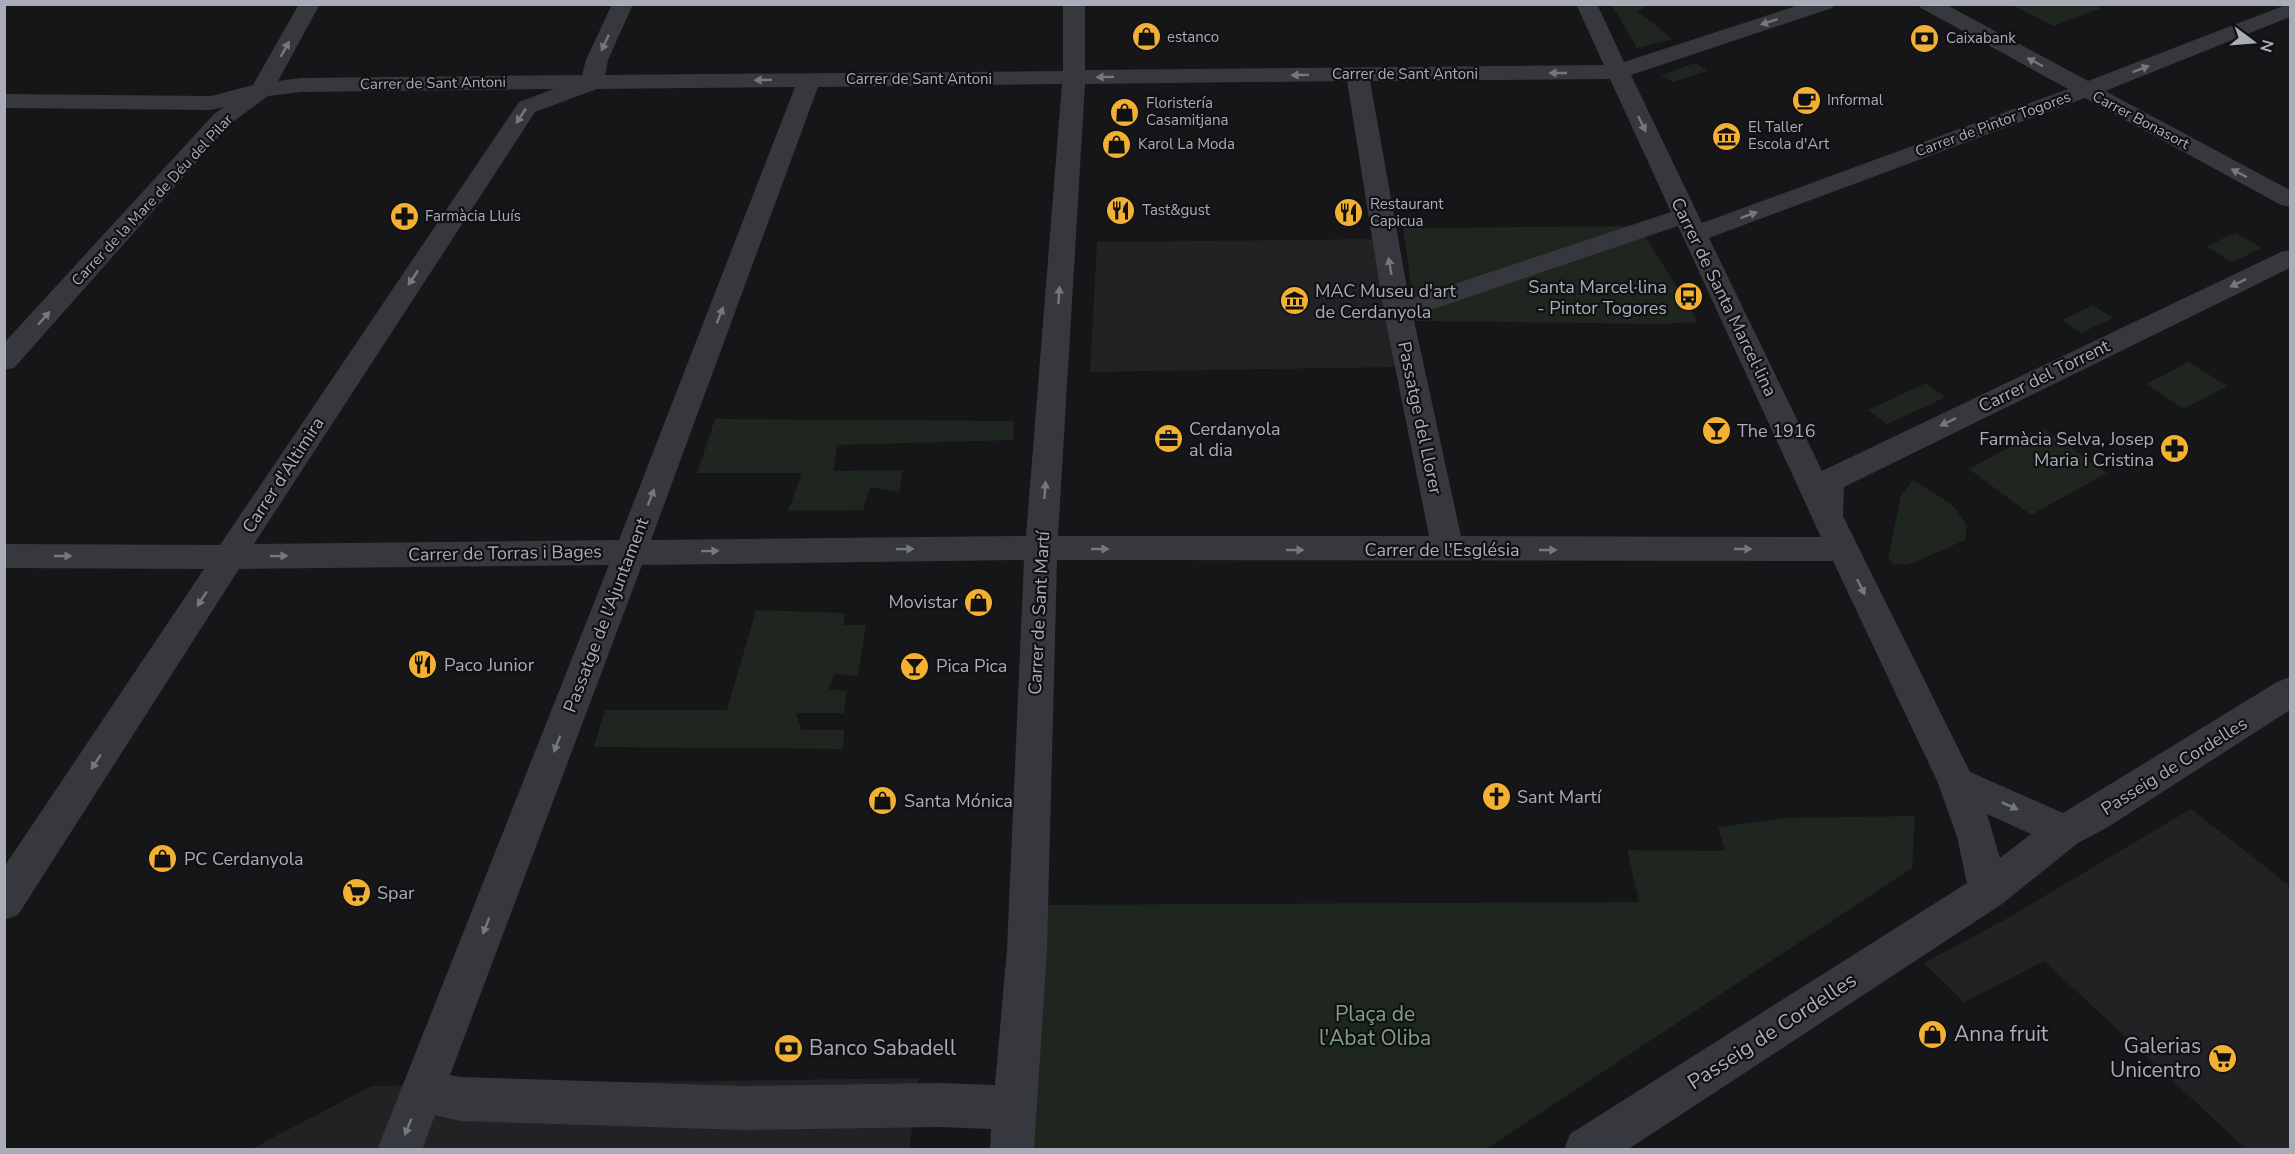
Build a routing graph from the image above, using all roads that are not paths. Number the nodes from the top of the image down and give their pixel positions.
1 (310, 4) edge
2 (623, 4) edge
3 (1074, 4) edge
4 (1586, 4) edge
5 (1825, 4) edge
6 (1928, 4) edge
7 (2290, 10) edge
8 (1616, 72) junction
9 (1357, 74) junction
10 (1074, 77) junction
11 (809, 80) junction
12 (591, 83) junction
13 (262, 90) junction
14 (2086, 90) junction
15 (4, 101) edge
16 (2290, 200) edge
17 (1672, 219) dead end
18 (1694, 235) junction
19 (2290, 258) edge
20 (1398, 312) junction
21 (4, 361) edge
22 (1828, 515) junction
23 (1041, 548) junction
24 (1843, 549) junction
25 (1448, 550) junction
26 (631, 552) junction
27 (4, 556) edge
28 (230, 556) junction
29 (2290, 692) edge
30 (1957, 783) junction
31 (2061, 834) junction
32 (1972, 901) junction
33 (4, 902) edge
34 (423, 1090) junction
35 (1015, 1108) junction
36 (1592, 1148) edge
37 (399, 1149) edge
38 (1012, 1149) edge

13 -> 1 street, Carrer de la Mare de Déu del Pilar
2 -> 12 street
3 - 10 street, Carrer de Sant Martí
4 - 8 street, Carrer de Santa Marcel·lina
5 -> 8 street, Carrer de Sant Antoni
14 -> 6 street, Carrer Bonasort
14 -> 7 street, Carrer de Pintor Togores
8 -> 9 street, Carrer de Sant Antoni
8 -> 18 street, Carrer de Santa Marcel·lina
9 -> 10 street, Carrer de Sant Antoni
20 -> 9 street, Passatge del Llorer
10 - 11 street, Carrer de Sant Antoni
23 -> 10 street, Carrer de Sant Martí
11 -> 12 street, Carrer de Sant Antoni
26 -> 11 street, Passatge de l'Ajuntament
12 - 13 street, Carrer de Sant Antoni
12 -> 28 street, Carrer d'Altimira
13 - 15 street, Carrer de Sant Antoni
21 -> 13 street, Carrer de la Mare de Déu del Pilar
16 -> 14 street, Carrer Bonasort
18 -> 14 street, Carrer de Pintor Togores
17 - 20 street
18 - 22 street, Carrer de Santa Marcel·lina
19 -> 22 street, Carrer del Torrent
20 - 25 street, Passatge del Llorer
22 - 24 street, Carrer de Santa Marcel·lina
23 -> 25 street, Carrer de l'Església
26 -> 23 street, Carrer de Torras i Bages
23 - 35 street, Carrer de Sant Martí
25 -> 24 street, Carrer de l'Església
24 -> 30 street, Carrer de Santa Marcel·lina
28 -> 26 street, Carrer de Torras i Bages
26 -> 34 street, Passatge de l'Ajuntament
27 -> 28 street, Carrer de Torras i Bages
28 -> 33 street, Carrer d'Altimira
29 - 31 street, Passeig de Cordelles
30 -> 31 street
30 - 32 street, Carrer de Santa Marcel·lina
31 - 32 street, Passeig de Cordelles
32 - 36 street, Passeig de Cordelles
34 - 35 street
34 -> 37 street, Passatge de l'Ajuntament
35 - 38 street, Carrer de Sant Martí

